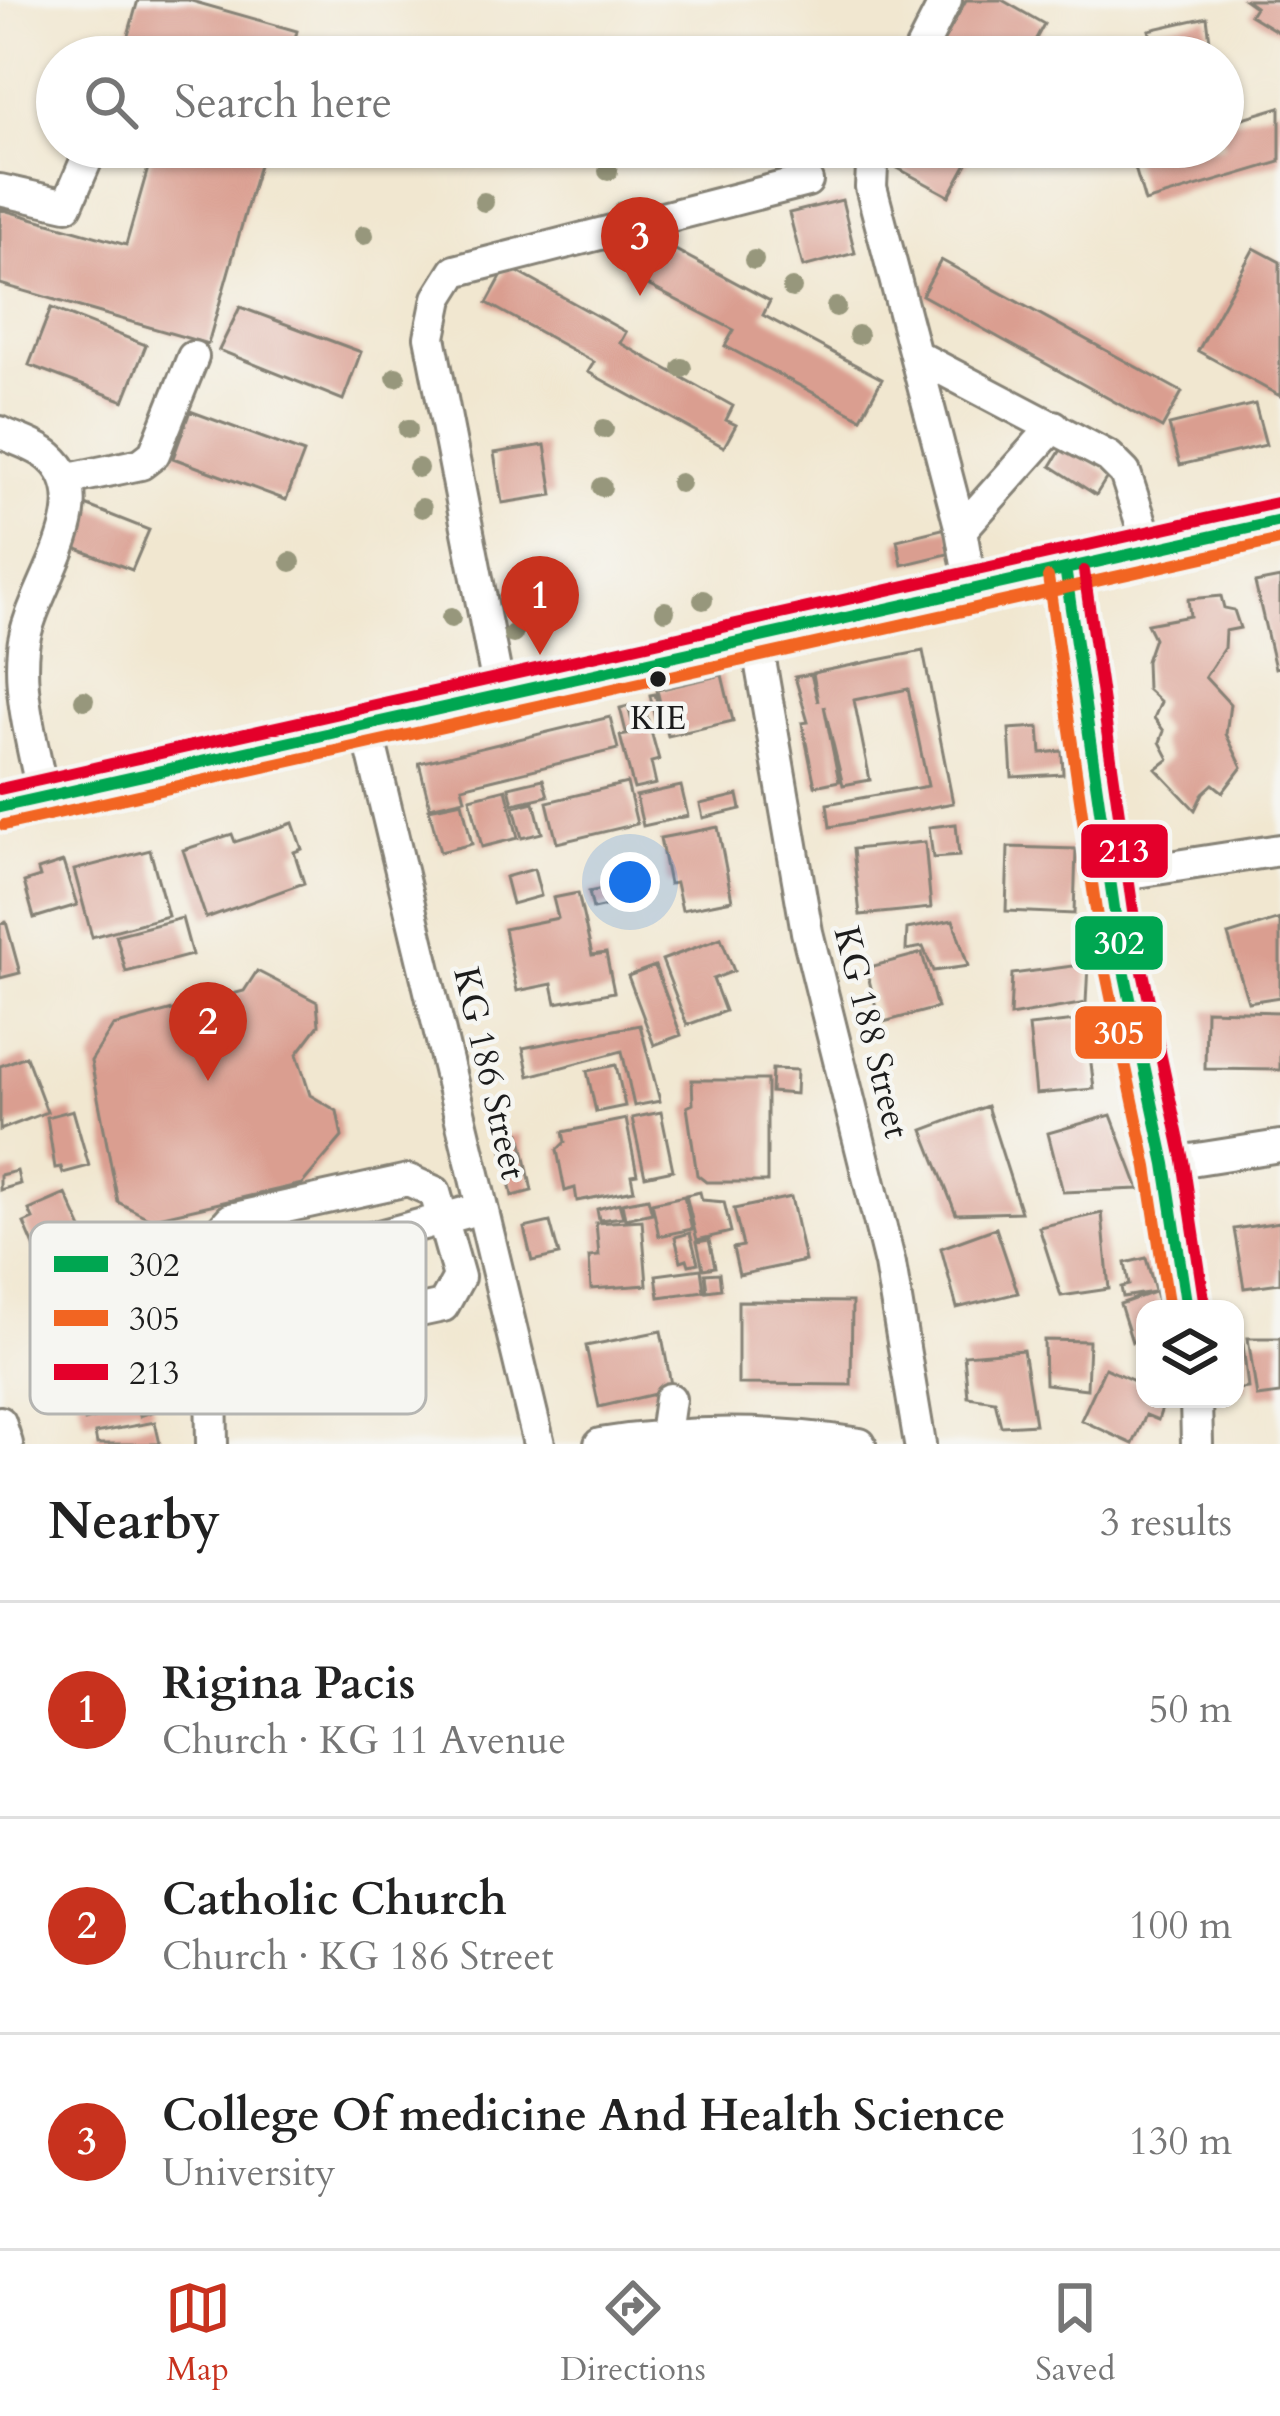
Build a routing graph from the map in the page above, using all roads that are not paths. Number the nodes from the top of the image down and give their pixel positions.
1 (946, 0) edge
2 (928, 36) edge
3 (83, 168) edge
4 (872, 168) edge
5 (807, 181) dead end
6 (0, 190) edge
7 (917, 356) junction
8 (193, 357) dead end
9 (1054, 426) junction
10 (0, 432) edge
11 (69, 479) junction
12 (1280, 521) edge
13 (962, 530) junction
14 (1151, 553) junction
15 (1066, 574) junction
16 (972, 594) junction
17 (756, 637) junction
18 (499, 691) junction
19 (365, 721) junction
20 (43, 797) junction
21 (0, 807) edge
22 (1280, 850) edge
23 (1111, 876) junction
24 (1280, 1146) edge
25 (1165, 1164) junction
26 (483, 1208) junction
27 (444, 1218) junction
28 (228, 1222) edge
29 (426, 1223) edge
30 (1186, 1300) edge
31 (426, 1310) edge
32 (670, 1399) dead end
33 (1196, 1408) edge
34 (212, 1414) edge
35 (0, 1422) edge
36 (664, 1434) junction
37 (7, 1444) edge
38 (212, 1444) edge
39 (539, 1444) edge
40 (600, 1444) edge
41 (860, 1444) edge
42 (920, 1444) edge
43 (1197, 1444) edge

1 - 2 street
3 - 6 street
4 - 7 street
5 - 18 street
7 - 9 street
7 - 13 street
8 - 11 street
9 - 13 street
9 - 14 street
10 - 11 street
11 - 20 street
12 - 14 main road
13 - 16 street
14 - 15 main road
15 - 16 main road
15 - 23 street
16 - 17 main road
17 - 18 main road
17 - 42 street, KG 188 Street
18 - 19 main road
19 - 20 main road
19 - 26 street, KG 186 Street
20 - 21 main road
22 - 23 street
23 - 25 street
24 - 25 street
25 - 30 street
26 - 27 street
26 - 39 street, KG 186 Street
27 - 28 street
27 - 29 street
27 - 31 street
32 - 36 street
33 - 43 street
34 - 38 street
35 - 37 street
36 - 40 street
36 - 41 street

